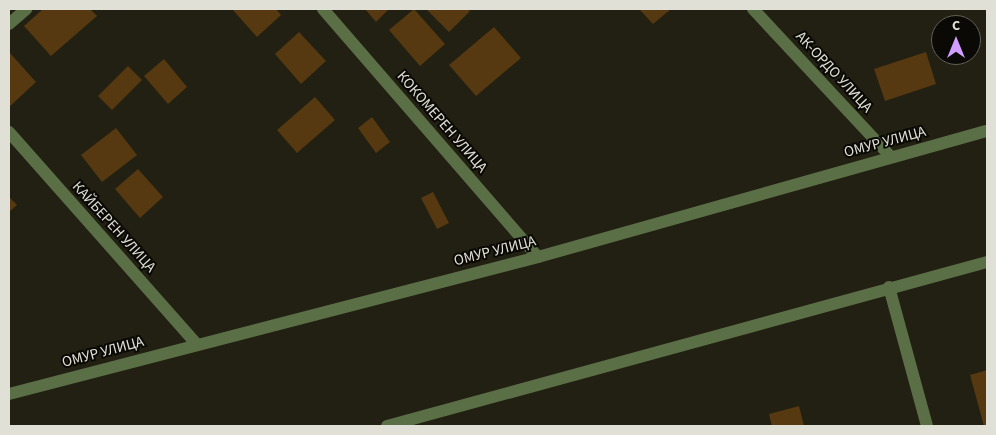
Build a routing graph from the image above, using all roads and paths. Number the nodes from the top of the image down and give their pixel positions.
1 (26, 9) edge
2 (323, 9) edge
3 (753, 9) edge
4 (9, 24) edge
5 (9, 132) edge
6 (987, 132) edge
7 (890, 156) junction
8 (538, 257) junction
9 (987, 262) edge
10 (889, 286) junction
11 (196, 343) junction
12 (9, 394) edge
13 (387, 426) edge
14 (927, 426) edge

1 - 4 street
2 - 8 street, КОКОМЕРЕН УЛИЦА
3 - 7 street, АК-ОРДО УЛИЦА
5 - 11 street, КАЙБЕРЕН УЛИЦА
6 - 7 street, ОМУР УЛИЦА
7 - 8 street, ОМУР УЛИЦА
8 - 11 street, ОМУР УЛИЦА
9 - 10 street
10 - 13 street
10 - 14 street
11 - 12 street, ОМУР УЛИЦА

